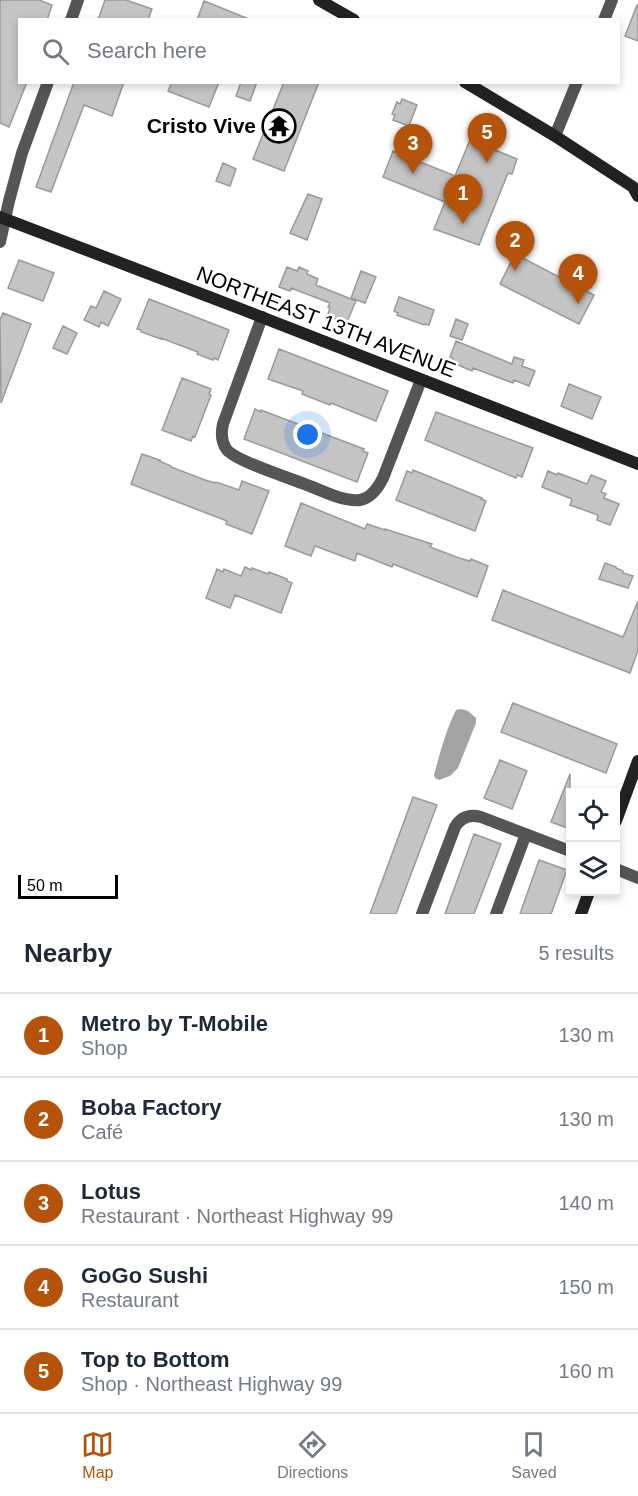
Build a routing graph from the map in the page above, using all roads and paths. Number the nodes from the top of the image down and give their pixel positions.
1 (78, 0) edge
2 (319, 0) edge
3 (612, 0) edge
4 (72, 18) edge
5 (350, 18) edge
6 (605, 18) edge
7 (47, 84) edge
8 (468, 84) edge
9 (577, 84) edge
10 (555, 136) junction
11 (636, 190) edge
12 (2, 218) edge
13 (0, 242) edge
14 (262, 317) junction
15 (421, 380) junction
16 (638, 464) edge
17 (638, 761) edge
18 (620, 808) edge
19 (526, 834) junction
20 (566, 849) edge
21 (620, 871) edge
22 (638, 878) edge
23 (587, 896) edge
24 (422, 914) edge
25 (496, 914) edge
26 (580, 914) edge

1 - 4 street
2 - 5 street
3 - 6 street
7 - 12 street
8 - 10 street
9 - 10 street
10 - 11 street
12 - 13 street
12 - 14 street, NORTHEAST 13TH AVENUE
14 - 15 street, NORTHEAST 13TH AVENUE
14 - 15 street
15 - 16 street, NORTHEAST 13TH AVENUE
17 - 18 street
19 - 20 street
19 - 24 street
19 - 25 street
21 - 22 street
23 - 26 street

